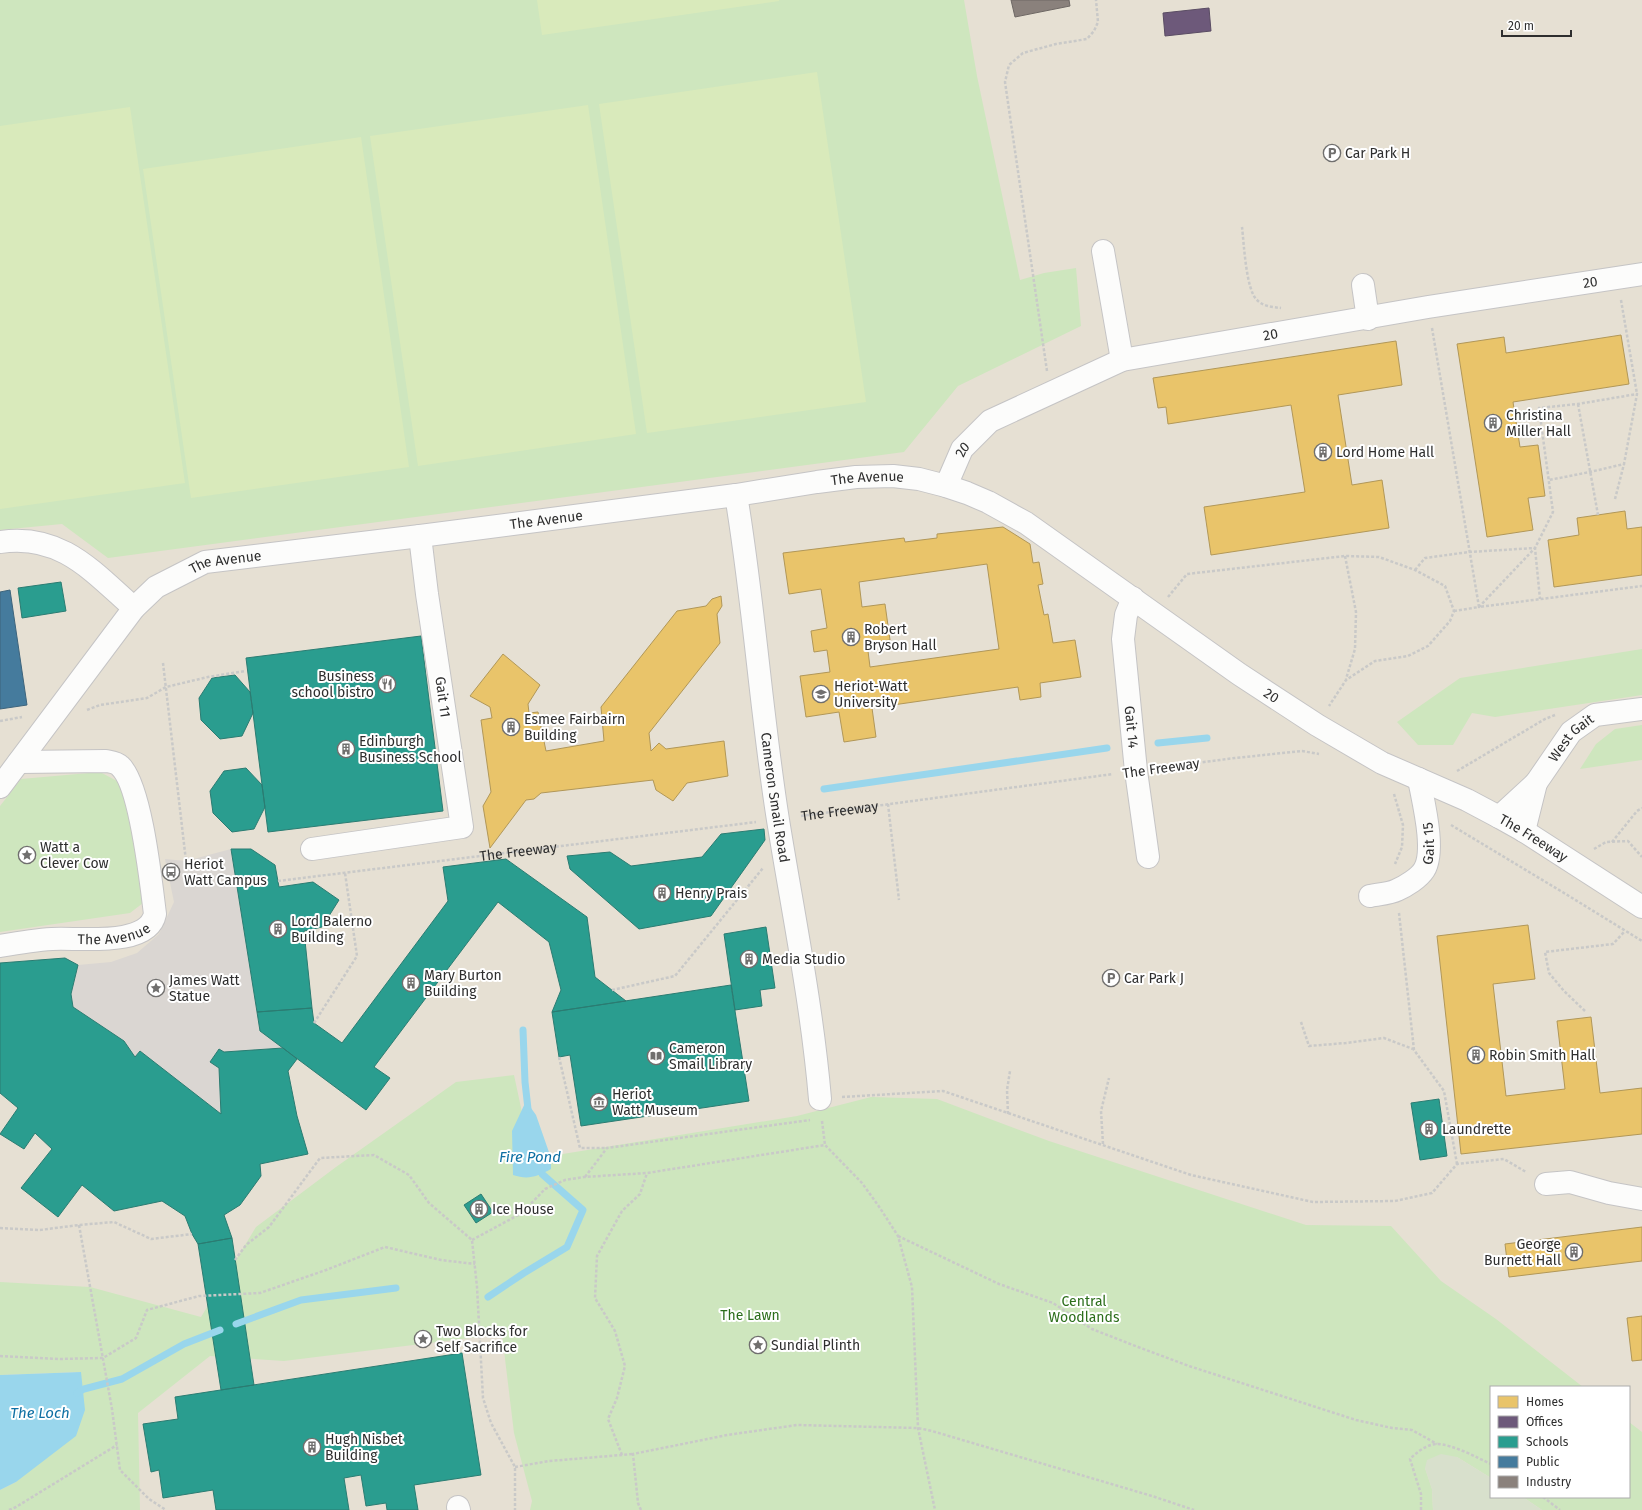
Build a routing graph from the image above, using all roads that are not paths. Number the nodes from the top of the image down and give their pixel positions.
1 (1103, 250) dead end
2 (1642, 274) edge
3 (1362, 285) dead end
4 (1368, 319) junction
5 (1122, 360) junction
6 (946, 486) junction
7 (736, 495) junction
8 (420, 536) junction
9 (0, 542) edge
10 (1133, 598) junction
11 (134, 608) junction
12 (1642, 708) edge
13 (19, 762) junction
14 (1426, 782) junction
15 (1536, 783) junction
16 (0, 787) edge
17 (1499, 817) junction
18 (1524, 831) junction
19 (312, 849) dead end
20 (1148, 857) dead end
21 (1370, 896) dead end
22 (1642, 907) edge
23 (0, 946) edge
24 (817, 1109) road end
25 (1546, 1184) road end
26 (1642, 1199) edge

1 - 5 street
2 - 4 street, 20
3 - 4 street
4 - 5 street, 20
5 - 6 street, 20
6 - 7 street, The Avenue
6 - 10 street, The Avenue
7 - 8 street, The Avenue
7 - 24 street, Cameron Smail Road
8 - 11 street, The Avenue
8 - 19 street, Gait 11
9 - 11 street
10 - 14 street, 20
10 - 20 street, Gait 14
11 - 13 street, The Avenue
12 - 15 street, West Gait
13 - 16 street, The Avenue
13 - 23 street, The Avenue
14 - 17 street, The Freeway
14 - 21 street, Gait 15
15 - 17 street, West Gait
15 - 18 street, West Gait
17 - 18 street, The Freeway
18 - 22 street, The Freeway
25 - 26 street

